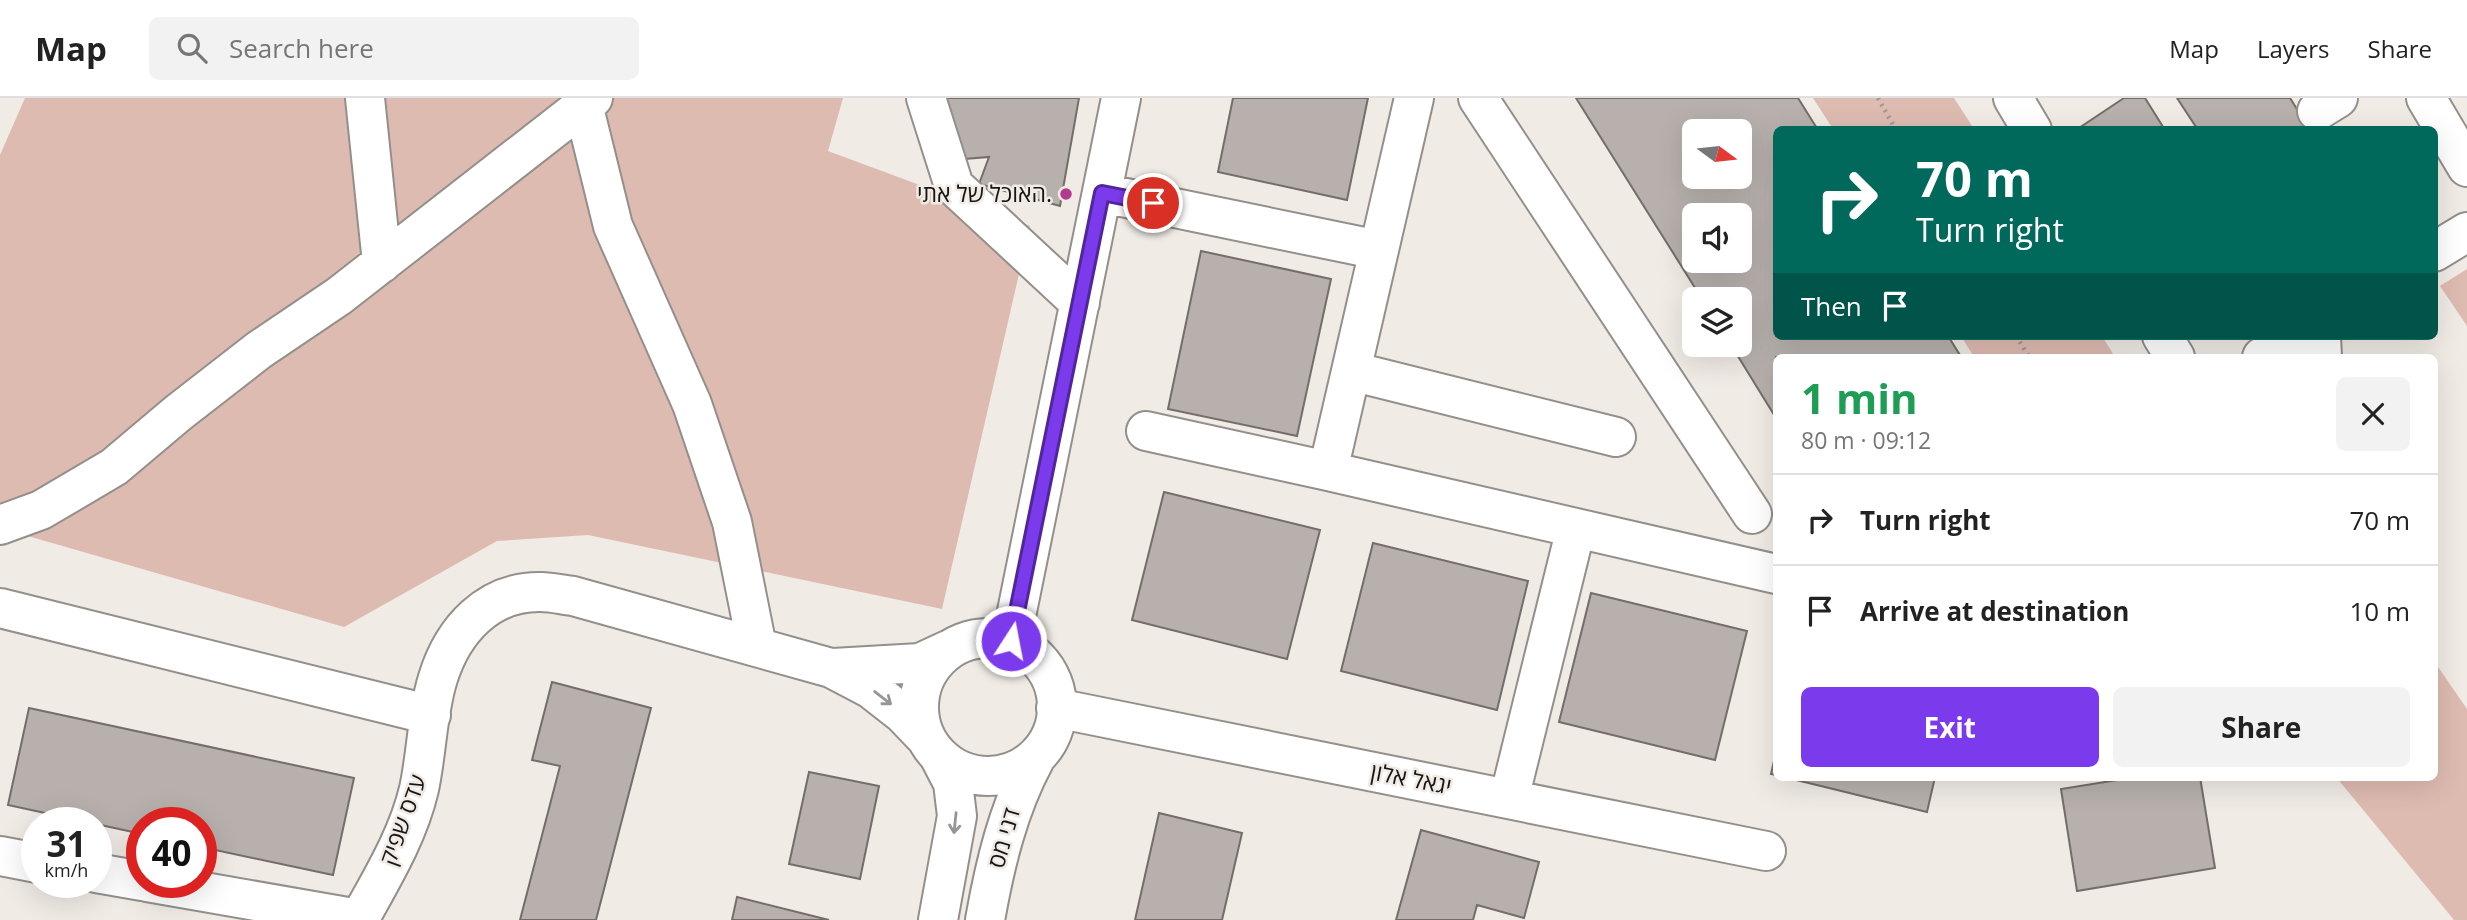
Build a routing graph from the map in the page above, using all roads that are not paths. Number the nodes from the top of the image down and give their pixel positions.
1 (365, 98) edge
2 (926, 98) edge
3 (1121, 98) edge
4 (1414, 98) edge
5 (1478, 98) edge
6 (2013, 98) edge
7 (2426, 98) edge
8 (588, 103) edge
9 (2030, 126) edge
10 (2467, 167) edge
11 (1102, 193) junction
12 (2467, 232) edge
13 (1379, 250) junction
14 (2438, 250) edge
15 (382, 263) junction
16 (1080, 303) junction
17 (2290, 340) edge
18 (2267, 354) edge
19 (1351, 371) junction
20 (1146, 431) dead end
21 (1616, 437) dead end
22 (1328, 471) junction
23 (1752, 514) dead end
24 (0, 525) edge
25 (1576, 528) junction
26 (1773, 573) edge
27 (0, 608) edge
28 (1011, 641) junction
29 (757, 647) junction
30 (948, 650) junction
31 (831, 668) junction
32 (1056, 708) junction
33 (431, 715) junction
34 (933, 748) junction
35 (1035, 759) junction
36 (1509, 799) junction
37 (1766, 852) dead end
38 (0, 856) edge
39 (21, 860) edge
40 (217, 895) edge
41 (359, 920) edge
42 (939, 920) edge
43 (985, 920) edge

1 - 15 street
2 - 16 street
3 - 11 street
4 - 13 street
5 - 23 street
6 - 9 street
7 - 10 street
8 - 15 street
8 - 29 street
11 - 13 street
11 - 16 street
12 - 14 street
13 - 19 street
15 - 24 street
16 - 28 street
17 - 18 street
19 - 21 street
19 - 22 street
20 - 22 street
22 - 25 street
25 - 26 street
25 - 36 street
27 - 33 street
28 - 30 street
28 - 32 street
29 - 31 street, עדס שפיק
29 - 33 street, עדס שפיק
30 - 31 street
30 - 34 street
31 -> 34 street
32 - 35 street
32 - 36 street, יגאל אלון
33 - 41 street, עדס שפיק
34 - 35 street
34 -> 42 street, דני מס
35 - 43 street, דני מס
36 - 37 street, יגאל אלון
38 - 39 street
40 - 41 street

